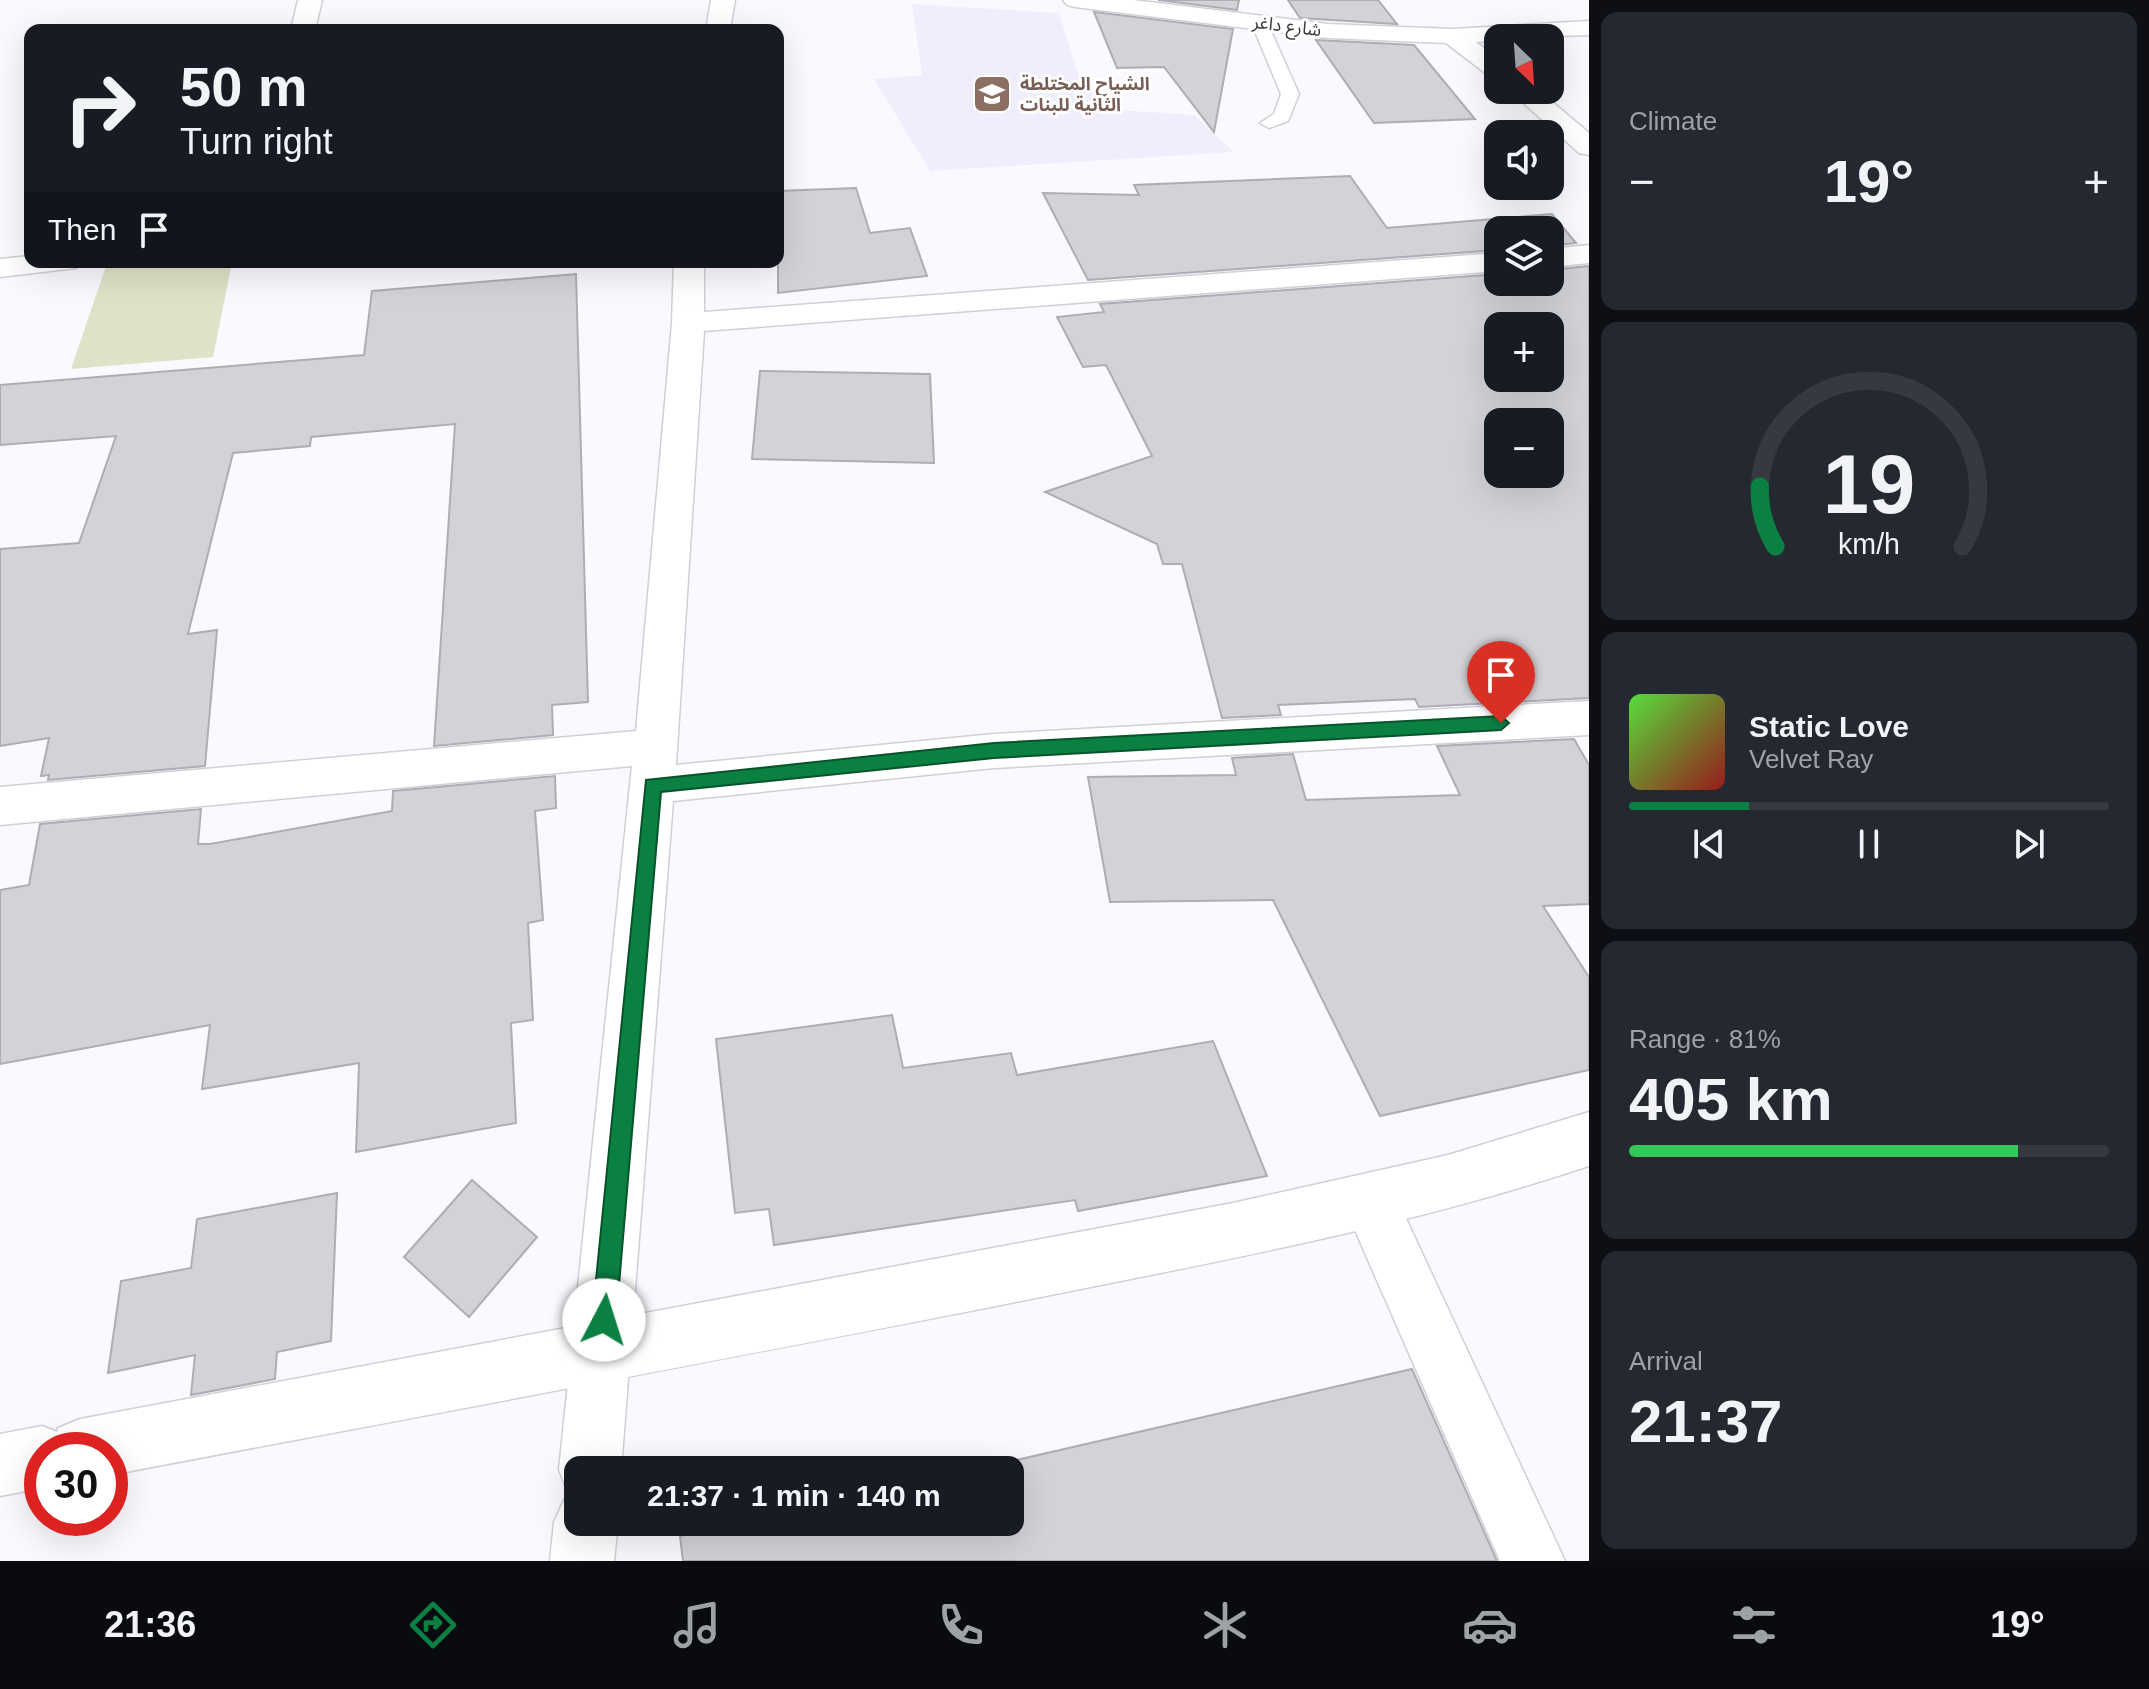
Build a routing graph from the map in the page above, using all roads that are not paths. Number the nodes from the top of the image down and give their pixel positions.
1 (310, 0) edge
2 (723, 0) edge
3 (1075, 0) edge
4 (1200, 7) edge
5 (1259, 22) junction
6 (304, 24) edge
7 (719, 24) edge
8 (1589, 28) edge
9 (1452, 36) junction
10 (1484, 60) edge
11 (1538, 104) edge
12 (1269, 123) dead end
13 (1589, 147) edge
14 (1589, 254) edge
15 (1564, 257) edge
16 (1484, 263) edge
17 (24, 266) edge
18 (0, 268) edge
19 (689, 268) edge
20 (688, 323) junction
21 (1589, 718) edge
22 (654, 766) junction
23 (0, 806) edge
24 (1589, 1139) edge
25 (1371, 1203) junction
26 (601, 1352) junction
27 (128, 1441) edge
28 (591, 1456) edge
29 (24, 1460) edge
30 (0, 1465) edge
31 (585, 1536) edge
32 (582, 1561) edge
33 (1533, 1561) edge

1 - 6 street
2 - 7 street
3 - 4 street, شارع داغر
4 - 5 street, شارع داغر
5 - 9 street, شارع داغر
5 - 12 lane
8 - 9 street, شارع داغر
9 - 10 street
11 - 13 street
14 - 15 street
16 - 20 street
17 - 18 street
19 - 20 street
20 - 22 street
21 - 22 street
22 - 23 street
22 - 26 street
24 - 25 street
25 - 26 street
25 - 33 street
26 - 27 street
26 - 28 street
29 - 30 street
31 - 32 street

